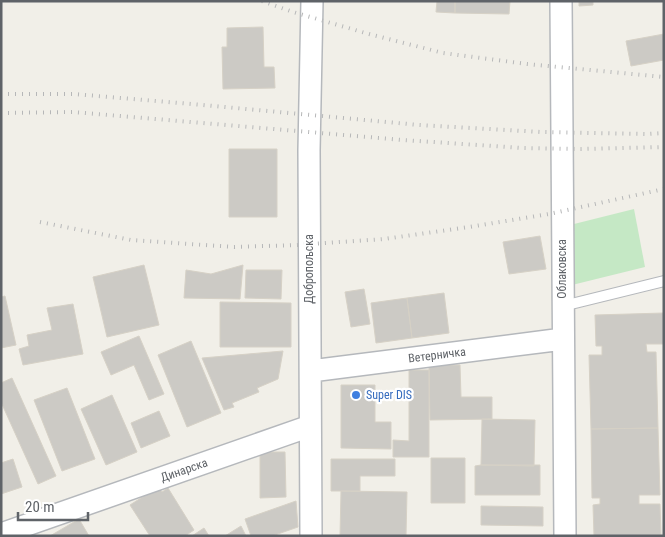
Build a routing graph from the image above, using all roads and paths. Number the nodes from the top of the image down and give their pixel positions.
1 (312, 1) edge
2 (561, 1) edge
3 (664, 282) edge
4 (563, 306) junction
5 (563, 339) junction
6 (311, 371) junction
7 (310, 426) junction
8 (1, 534) edge
9 (311, 536) edge
10 (565, 536) edge

1 - 6 street, Добропољска
2 - 4 street, Облаковска
3 - 4 lane
4 - 5 street, Облаковска
5 - 6 street, Ветерничка
5 - 10 street, Облаковска
6 - 7 street, Добропољска
7 - 8 street, Динарска
7 - 9 street, Добропољска

